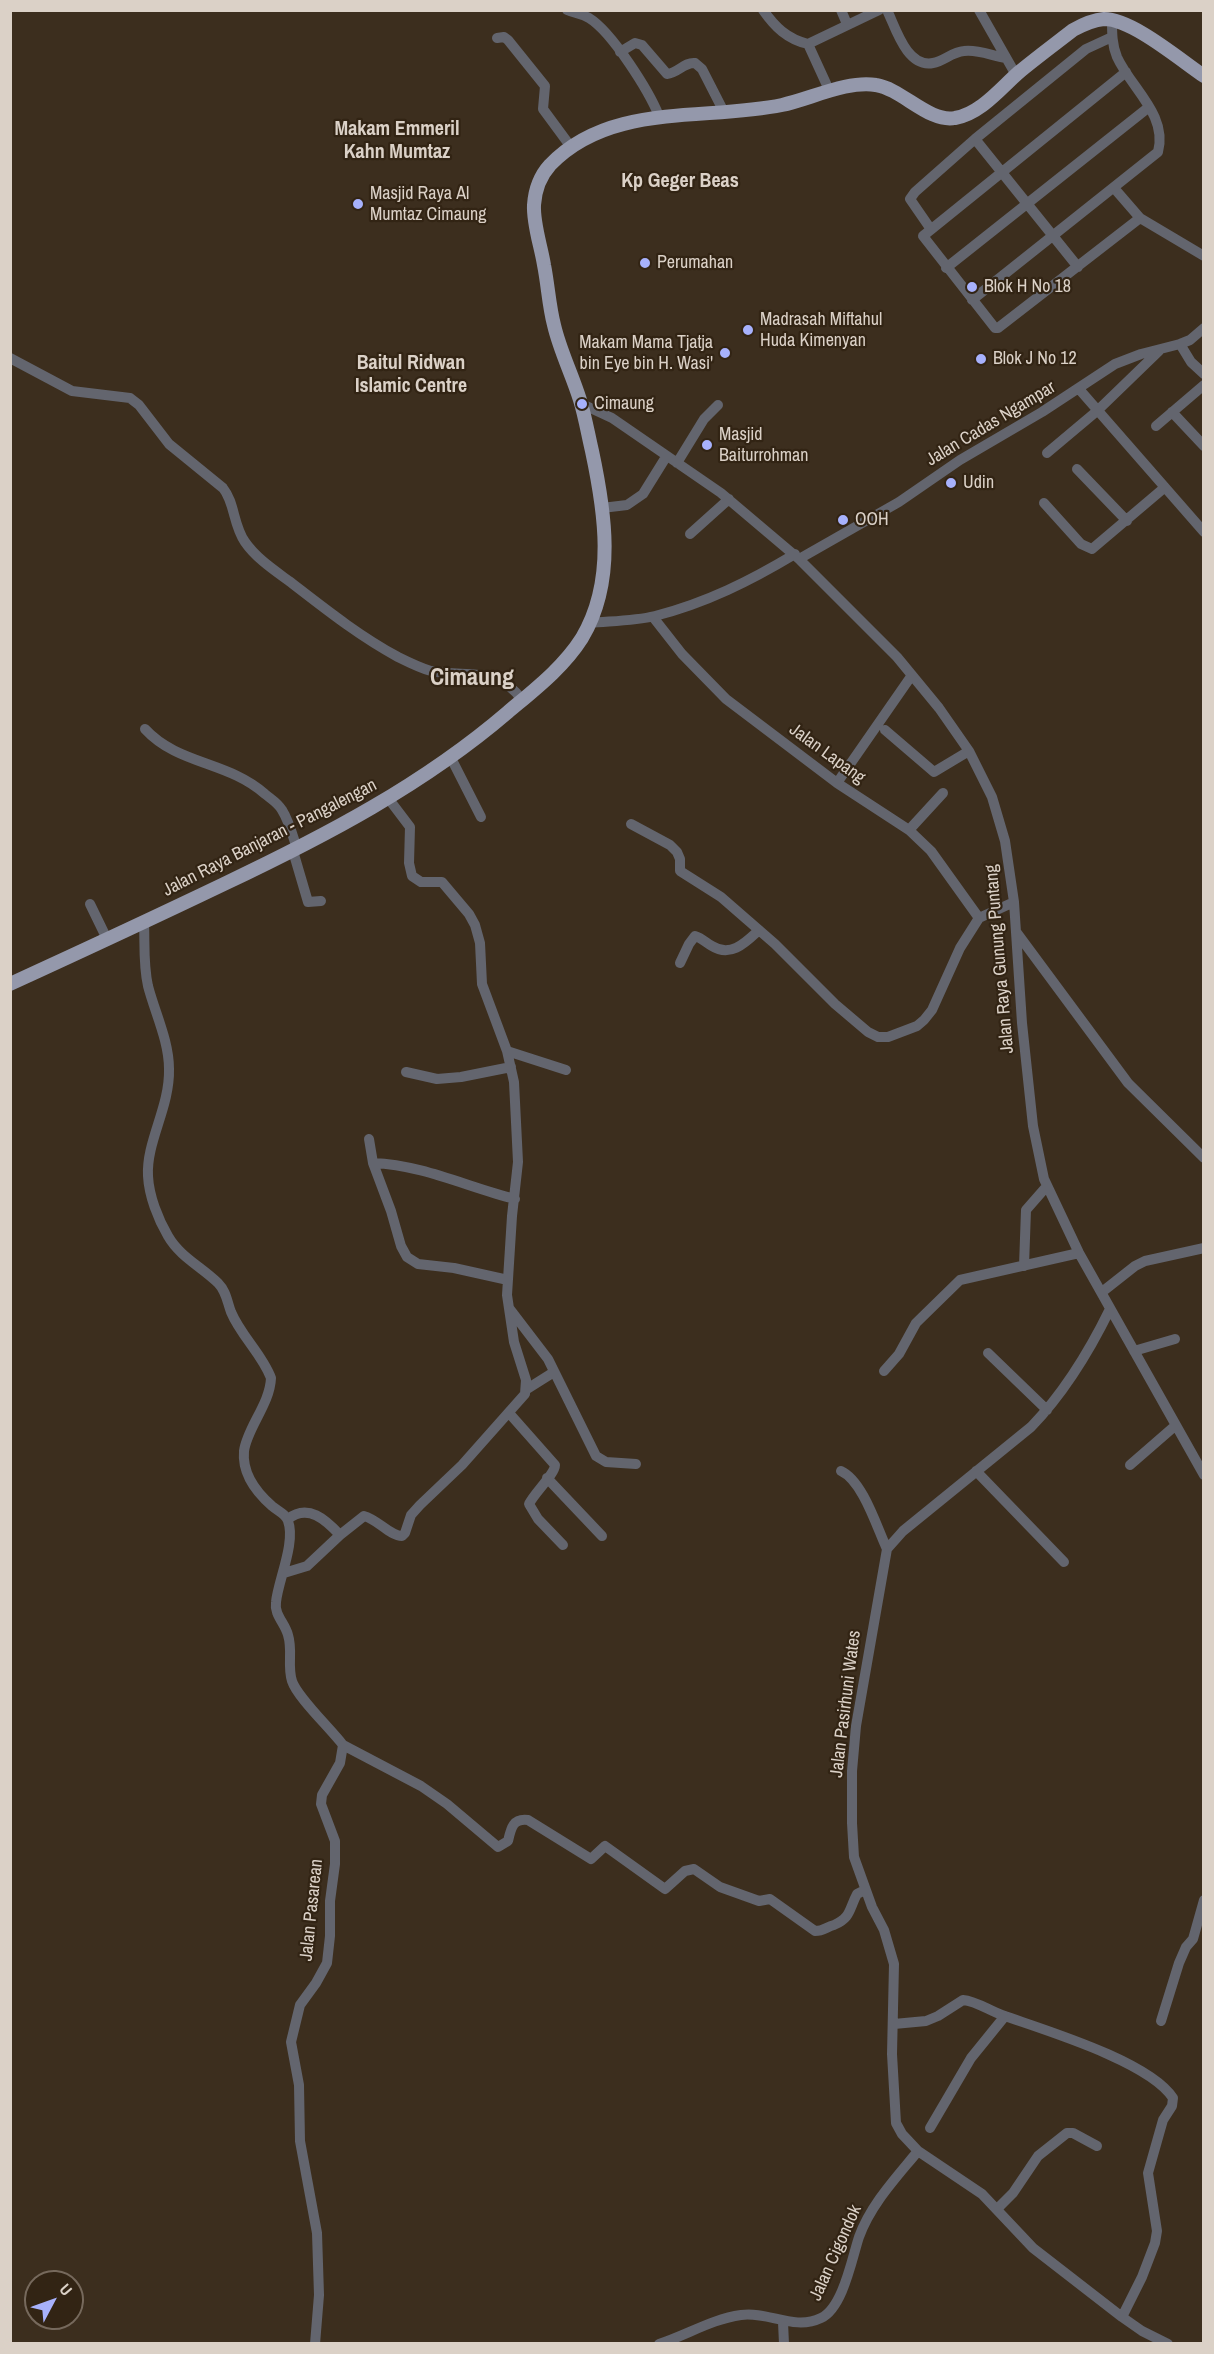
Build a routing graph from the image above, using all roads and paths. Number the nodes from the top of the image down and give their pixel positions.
1 (567, 10) edge
2 (763, 10) edge
3 (841, 10) edge
4 (879, 10) edge
5 (887, 10) edge
6 (979, 10) edge
7 (1112, 20) junction
8 (847, 24) junction
9 (1112, 37) junction
10 (497, 38) dead end
11 (808, 44) junction
12 (620, 52) junction
13 (1006, 58) junction
14 (1126, 72) junction
15 (1016, 75) junction
16 (1203, 76) edge
17 (830, 92) junction
18 (1149, 107) junction
19 (724, 112) junction
20 (659, 116) junction
21 (975, 140) junction
22 (571, 147) junction
23 (1001, 171) junction
24 (1114, 188) junction
25 (1026, 202) junction
26 (1140, 218) junction
27 (930, 228) junction
28 (1052, 236) junction
29 (1203, 256) edge
30 (1078, 267) junction
31 (946, 268) junction
32 (972, 300) junction
33 (1203, 328) edge
34 (1180, 344) junction
35 (1159, 351) junction
36 (10, 358) edge
37 (1203, 374) edge
38 (1203, 385) edge
39 (1079, 389) junction
40 (582, 404) junction
41 (718, 405) dead end
42 (1097, 411) junction
43 (1172, 412) junction
44 (1156, 426) dead end
45 (1203, 446) edge
46 (1047, 453) dead end
47 (666, 456) junction
48 (676, 463) junction
49 (1077, 469) dead end
50 (1164, 488) junction
51 (729, 499) junction
52 (1044, 503) dead end
53 (602, 508) junction
54 (1127, 521) junction
55 (1203, 532) edge
56 (690, 534) dead end
57 (797, 556) junction
58 (653, 617) junction
59 (590, 623) junction
60 (912, 675) junction
61 (522, 700) junction
62 (145, 729) dead end
63 (885, 730) dead end
64 (969, 751) junction
65 (454, 755) junction
66 (837, 783) junction
67 (943, 793) dead end
68 (388, 798) junction
69 (481, 817) dead end
70 (631, 824) dead end
71 (909, 830) junction
72 (295, 850) junction
73 (321, 901) dead end
74 (1014, 902) junction
75 (90, 904) dead end
76 (979, 918) junction
77 (144, 922) junction
78 (759, 930) junction
79 (1017, 932) junction
80 (107, 939) junction
81 (680, 963) dead end
82 (10, 984) edge
83 (507, 1051) junction
84 (511, 1067) junction
85 (566, 1070) dead end
86 (406, 1072) dead end
87 (369, 1139) dead end
88 (1203, 1158) edge
89 (373, 1163) junction
90 (1047, 1186) junction
91 (515, 1199) junction
92 (1203, 1248) edge
93 (1079, 1253) junction
94 (1024, 1266) junction
95 (508, 1280) junction
96 (1102, 1292) junction
97 (509, 1308) junction
98 (1110, 1310) junction
99 (1174, 1339) dead end
100 (1134, 1351) junction
101 (988, 1353) dead end
102 (884, 1371) dead end
103 (554, 1372) junction
104 (526, 1389) junction
105 (1047, 1410) junction
106 (509, 1413) junction
107 (1176, 1425) junction
108 (636, 1464) dead end
109 (1130, 1465) dead end
110 (841, 1471) dead end
111 (975, 1471) junction
112 (1203, 1475) edge
113 (547, 1478) junction
114 (288, 1519) junction
115 (340, 1535) junction
116 (602, 1536) dead end
117 (563, 1545) dead end
118 (887, 1550) junction
119 (1064, 1562) dead end
120 (284, 1573) junction
121 (343, 1745) junction
122 (865, 1890) junction
123 (1203, 1900) edge
124 (1005, 2016) junction
125 (1161, 2021) dead end
126 (894, 2024) junction
127 (930, 2128) dead end
128 (1097, 2146) dead end
129 (918, 2151) junction
130 (997, 2209) junction
131 (1122, 2317) junction
132 (783, 2322) junction
133 (315, 2343) edge
134 (659, 2343) edge
135 (784, 2343) edge
136 (1168, 2343) edge

1 - 12 street
2 - 11 street
3 - 8 street
4 - 8 street
5 - 13 street
6 - 13 street
7 - 9 street
7 - 15 main road, Jalan Raya Banjaran - Pangalengan
7 - 16 main road
8 - 11 street
9 - 14 street
9 - 21 street
10 - 22 street
11 - 17 street
12 - 19 street
12 - 20 street
13 - 15 street
14 - 18 street
14 - 23 street
15 - 17 main road, Jalan Raya Banjaran - Pangalengan
17 - 19 main road, Jalan Raya Banjaran - Pangalengan
18 - 24 street
18 - 25 street
19 - 20 main road, Jalan Raya Banjaran - Pangalengan
20 - 22 main road, Jalan Raya Banjaran - Pangalengan
21 - 23 street
21 - 27 street
22 - 40 main road, Jalan Raya Banjaran - Pangalengan
23 - 25 street
23 - 27 street
24 - 26 street
24 - 28 street
25 - 28 street
25 - 31 street
26 - 29 street
26 - 30 street
27 - 31 street
28 - 30 street
28 - 32 street
30 - 32 street
31 - 32 street
33 - 34 street, Jalan Cadas Ngampar
34 - 35 street, Jalan Cadas Ngampar
34 - 37 street
35 - 39 street, Jalan Cadas Ngampar
35 - 42 street
36 - 61 street
38 - 43 street
39 - 42 street
39 - 57 street, Jalan Cadas Ngampar
40 - 47 street, Jalan Raya Gunung Puntang
40 - 53 main road, Jalan Raya Banjaran - Pangalengan
41 - 48 street
42 - 46 street
42 - 50 street
43 - 44 street
43 - 45 street
47 - 48 street, Jalan Raya Gunung Puntang
47 - 53 street
48 - 51 street, Jalan Raya Gunung Puntang
49 - 54 street
50 - 54 street
50 - 55 street
51 - 56 street
51 - 57 street, Jalan Raya Gunung Puntang
52 - 54 street
53 - 59 main road, Jalan Raya Banjaran - Pangalengan
57 - 58 street, Jalan Cadas Ngampar
57 - 60 street, Jalan Raya Gunung Puntang
58 - 59 street, Jalan Cadas Ngampar
58 - 66 street, Jalan Lapang
59 - 61 main road, Jalan Raya Banjaran - Pangalengan
60 - 64 street, Jalan Raya Gunung Puntang
60 - 66 street
61 - 65 main road, Jalan Raya Banjaran - Pangalengan
62 - 72 street
63 - 64 street
64 - 74 street, Jalan Raya Gunung Puntang
65 - 68 main road, Jalan Raya Banjaran - Pangalengan
65 - 69 street
66 - 71 street, Jalan Lapang
67 - 71 street
68 - 72 main road, Jalan Raya Banjaran - Pangalengan
68 - 83 street
70 - 78 street
71 - 76 street, Jalan Lapang
72 - 73 street
72 - 77 main road, Jalan Raya Banjaran - Pangalengan
74 - 76 street
74 - 79 street, Jalan Raya Gunung Puntang
75 - 80 street
76 - 78 street
77 - 80 main road, Jalan Raya Banjaran - Pangalengan
77 - 114 street
78 - 81 street
79 - 88 street
79 - 90 street, Jalan Raya Gunung Puntang
80 - 82 main road, Jalan Raya Banjaran - Pangalengan
83 - 84 street
83 - 85 street
84 - 86 street
84 - 91 street
87 - 89 street
89 - 91 street
89 - 95 street
90 - 93 street, Jalan Raya Gunung Puntang
90 - 94 street
91 - 95 street
92 - 96 street
93 - 94 street
93 - 96 street, Jalan Raya Gunung Puntang
94 - 102 street
95 - 97 street
96 - 98 street, Jalan Raya Gunung Puntang
97 - 103 street
97 - 104 street
98 - 100 street, Jalan Raya Gunung Puntang
98 - 105 street
99 - 100 street
100 - 107 street, Jalan Raya Gunung Puntang
101 - 105 street
103 - 104 street
103 - 108 street
104 - 106 street
105 - 111 street
106 - 113 street
106 - 115 street
107 - 109 street
107 - 112 street, Jalan Raya Gunung Puntang
110 - 118 street
111 - 118 street
111 - 119 street
113 - 116 street
113 - 117 street
114 - 115 street
114 - 120 street
115 - 120 street
118 - 122 street, Jalan Pasirhuni Wates
120 - 121 street
121 - 122 street
121 - 133 street, Jalan Pasarean
122 - 126 street, Jalan Pasirhuni Wates
123 - 125 street
124 - 126 street
124 - 127 street
124 - 131 street
126 - 129 street, Jalan Pasirhuni Wates
128 - 130 street
129 - 130 street, Jalan Pasirhuni Wates
129 - 132 street, Jalan Cigondok
130 - 131 street, Jalan Pasirhuni Wates
131 - 136 street, Jalan Pasirhuni Wates
132 - 134 street, Jalan Cigondok
132 - 135 street

